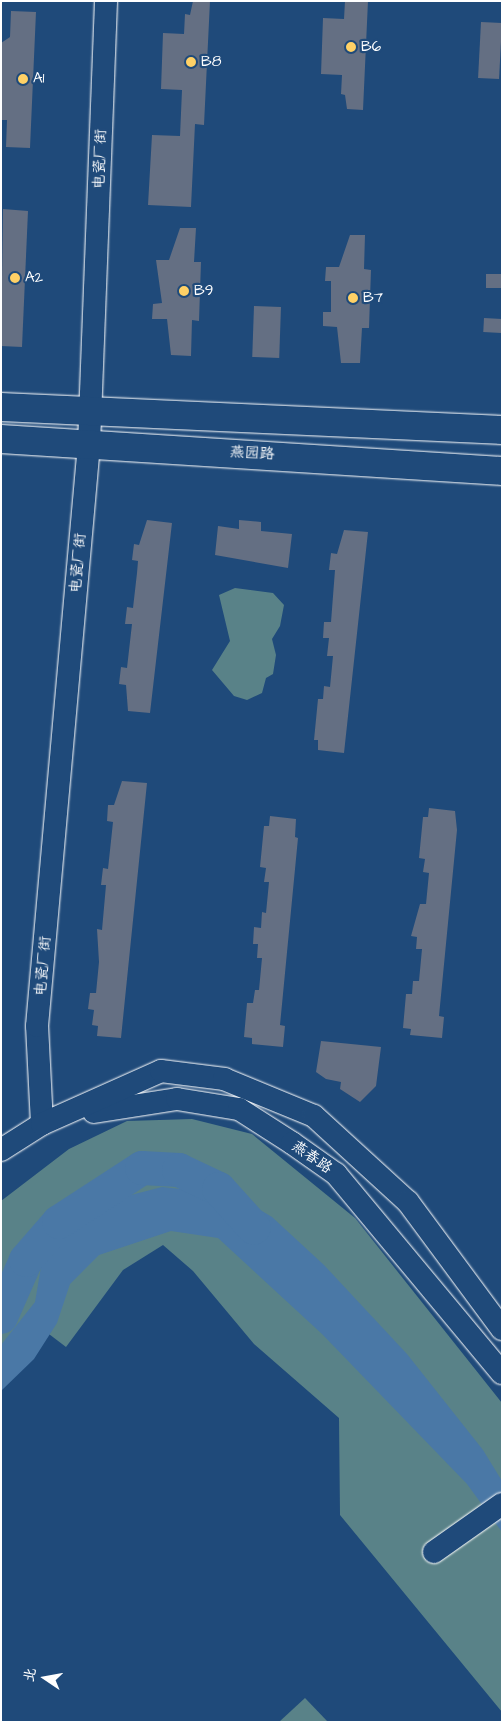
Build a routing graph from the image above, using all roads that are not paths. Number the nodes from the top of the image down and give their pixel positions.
1 (106, 1) edge
2 (1, 407) edge
3 (89, 411) junction
4 (502, 430) edge
5 (1, 440) edge
6 (89, 444) junction
7 (502, 471) edge
8 (42, 1124) junction
9 (1, 1150) edge
10 (502, 1329) edge
11 (502, 1373) edge
12 (502, 1504) edge
13 (434, 1552) dead end

1 - 3 street, 电瓷厂街
2 - 3 main road
3 - 4 main road
3 - 6 street, 电瓷厂街
5 - 6 main road, 燕园路
6 - 7 main road, 燕园路
6 - 8 street, 电瓷厂街
8 - 9 street, 燕春路
8 - 10 street, 燕春路
8 - 11 street, 燕春路
12 - 13 street

